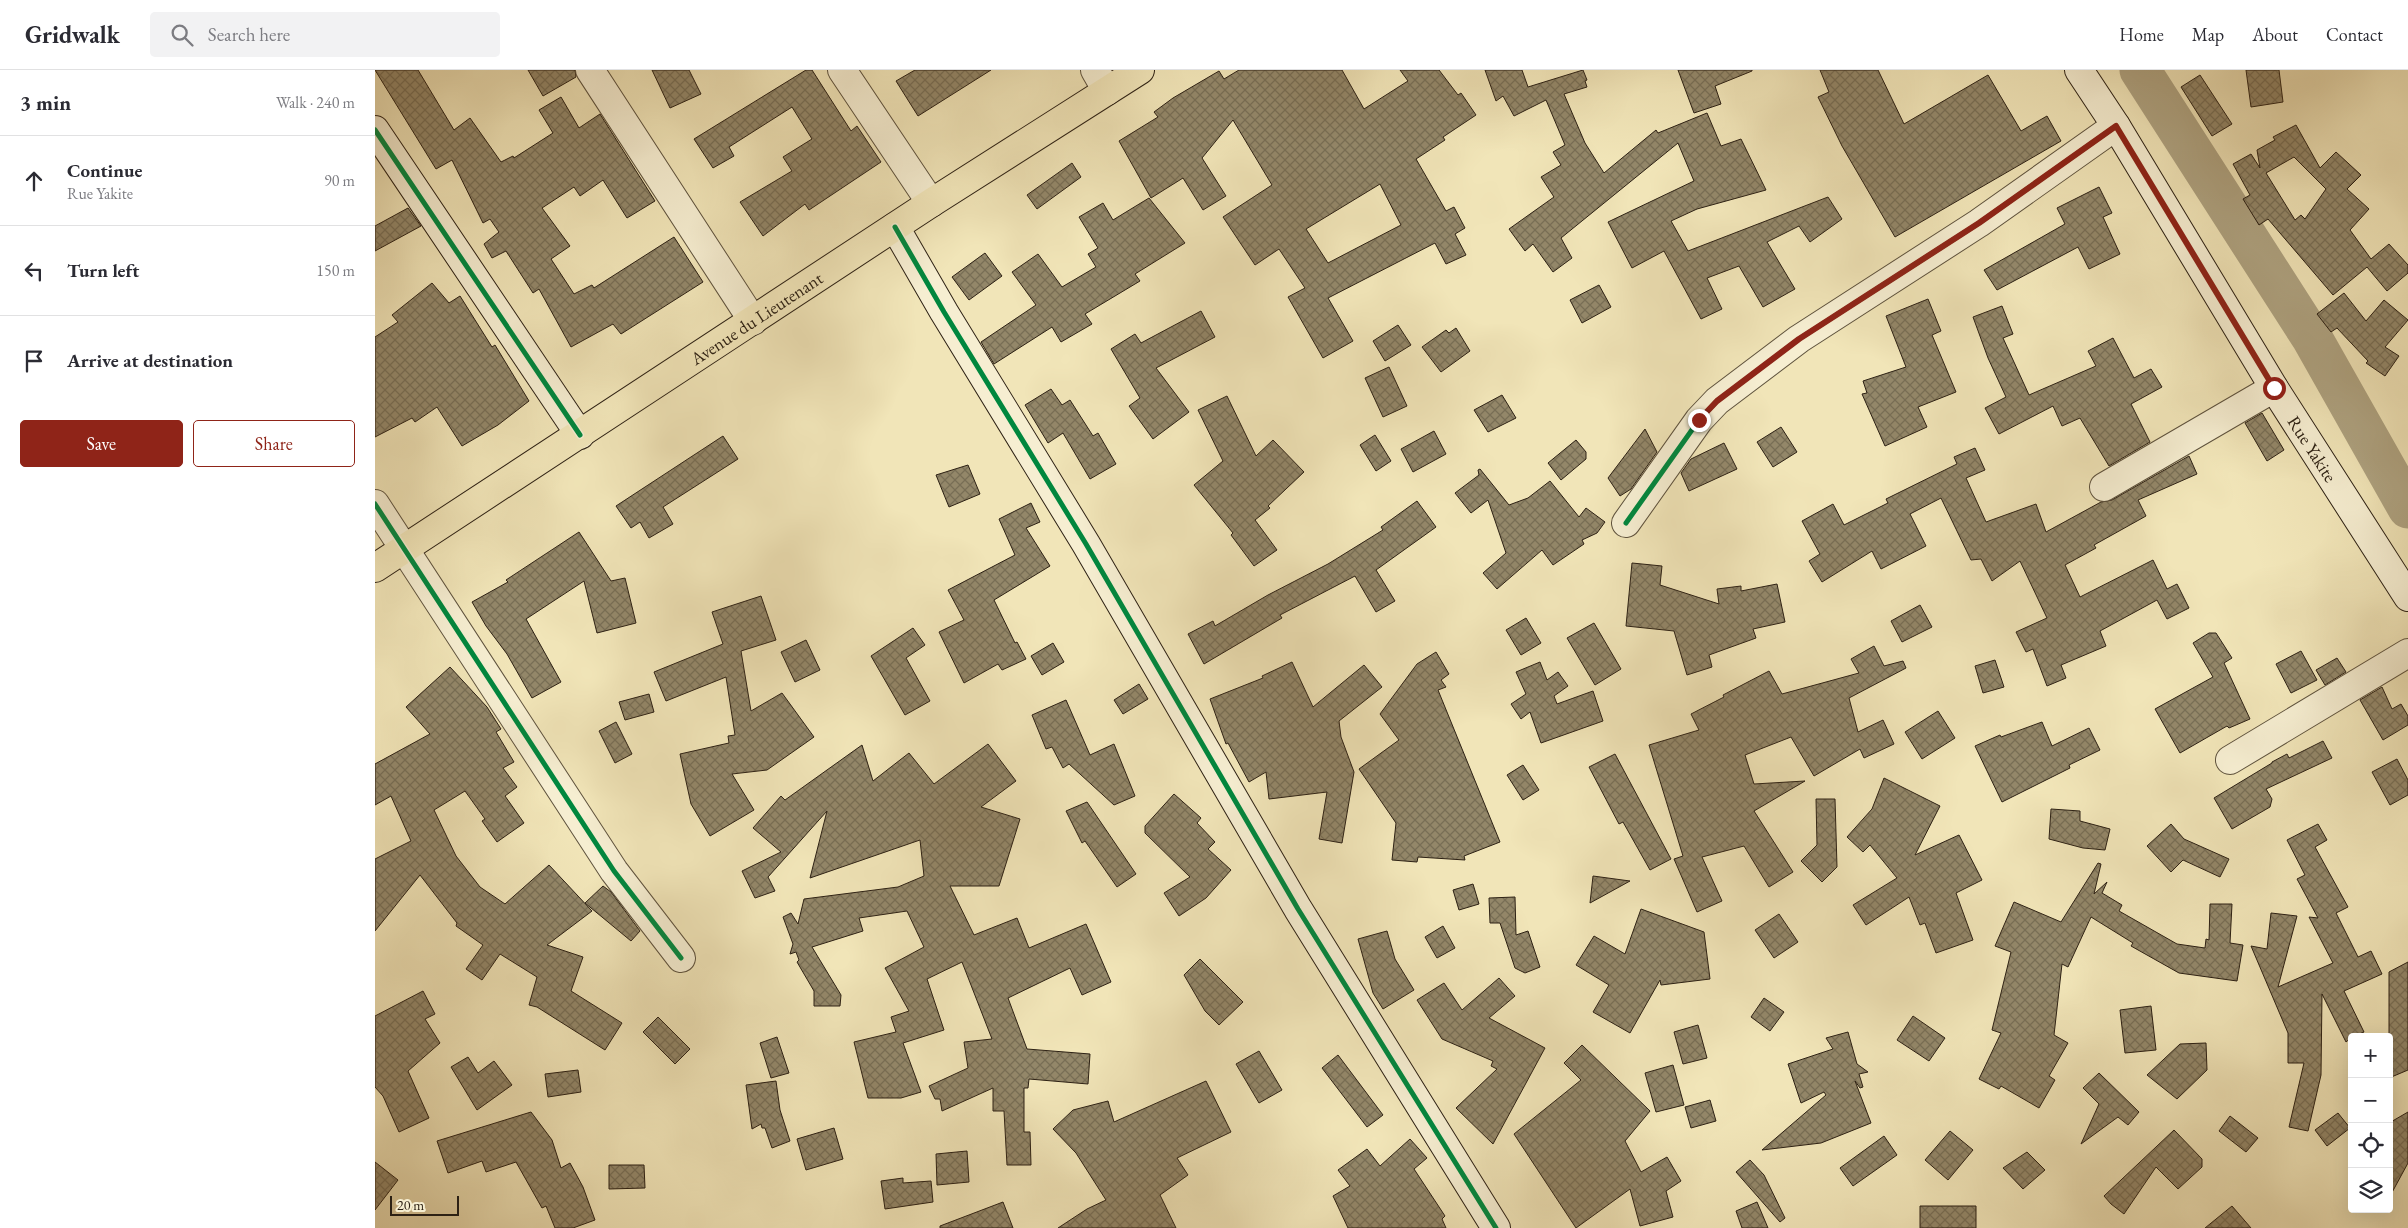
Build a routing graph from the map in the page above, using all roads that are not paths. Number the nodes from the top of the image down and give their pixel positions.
1 (590, 70) edge
2 (842, 70) edge
3 (1140, 70) edge
4 (2079, 70) edge
5 (1101, 80) edge
6 (2116, 126) junction
7 (375, 130) edge
8 (931, 203) junction
9 (895, 227) junction
10 (753, 321) junction
11 (2274, 388) junction
12 (579, 435) junction
13 (2104, 487) dead end
14 (375, 504) edge
15 (1626, 523) dead end
16 (404, 547) junction
17 (375, 568) edge
18 (2408, 597) edge
19 (2408, 653) edge
20 (2231, 760) dead end
21 (681, 958) dead end
22 (1496, 1228) edge

1 - 10 street
2 - 8 street
3 - 5 main road, Avenue du Lieutenant
4 - 6 street, Rue Yakite
5 - 8 main road, Avenue du Lieutenant
6 - 11 street, Rue Yakite
6 - 15 street
7 - 12 street
8 - 9 main road, Avenue du Lieutenant
9 - 10 main road, Avenue du Lieutenant
9 - 22 street
10 - 12 main road, Avenue du Lieutenant
11 - 13 street
11 - 18 street, Rue Yakite
12 - 16 main road, Avenue du Lieutenant
14 - 16 street
16 - 17 main road, Avenue du Lieutenant
16 - 21 street
19 - 20 street

